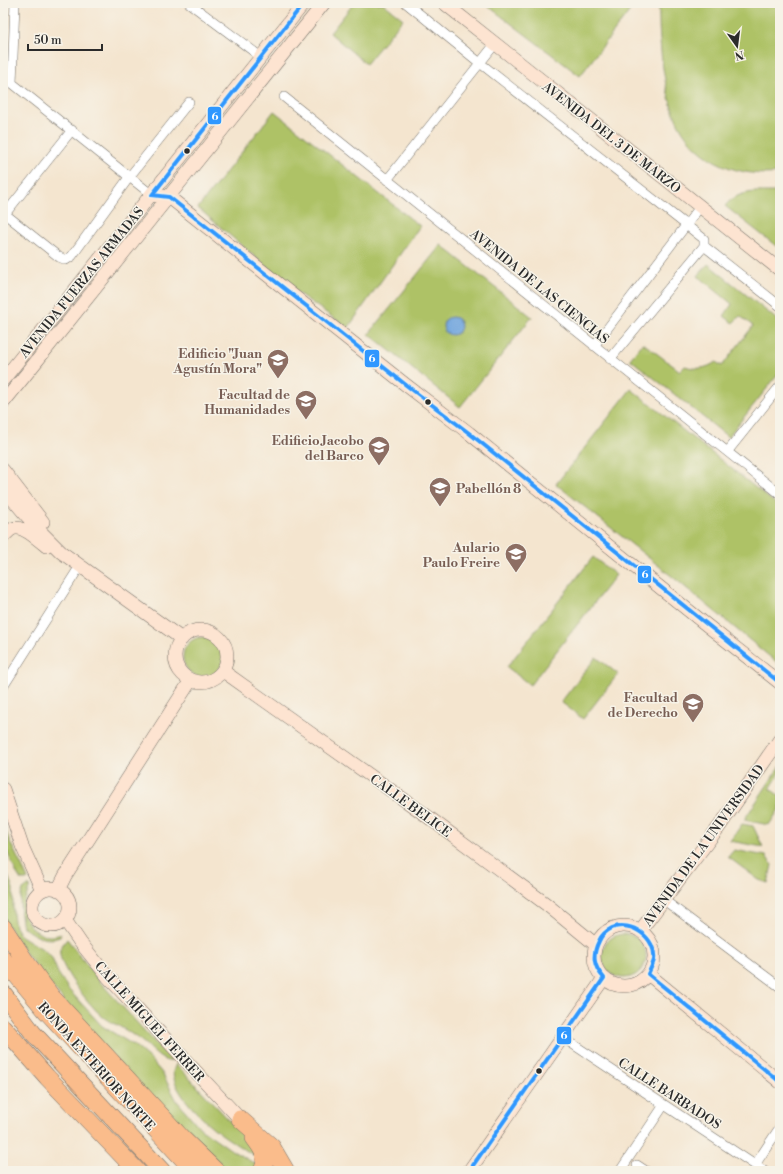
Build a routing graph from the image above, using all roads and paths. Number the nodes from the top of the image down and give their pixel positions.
1 (15, 3) edge
2 (190, 3) edge
3 (304, 3) edge
4 (324, 3) edge
5 (406, 3) edge
6 (444, 3) edge
7 (496, 44) junction
8 (261, 57) junction
9 (480, 63) junction
10 (273, 67) junction
11 (284, 97) dead end
12 (190, 102) dead end
13 (72, 130) junction
14 (190, 148) junction
15 (130, 176) junction
16 (387, 180) junction
17 (152, 195) junction
18 (169, 197) junction
19 (700, 207) junction
20 (686, 225) junction
21 (704, 246) junction
22 (780, 270) edge
23 (780, 306) edge
24 (594, 346) junction
25 (610, 359) junction
26 (3, 380) edge
27 (780, 386) edge
28 (3, 403) edge
29 (728, 451) junction
30 (3, 470) edge
31 (3, 488) edge
32 (780, 494) edge
33 (3, 537) edge
34 (66, 554) junction
35 (80, 566) junction
36 (182, 639) junction
37 (223, 671) junction
38 (191, 680) junction
39 (780, 683) edge
40 (3, 686) edge
41 (780, 739) edge
42 (3, 789) edge
43 (42, 890) junction
44 (58, 890) junction
45 (664, 900) junction
46 (65, 920) junction
47 (3, 928) edge
48 (640, 931) junction
49 (3, 940) edge
50 (596, 945) junction
51 (3, 959) edge
52 (648, 974) junction
53 (604, 978) junction
54 (780, 987) edge
55 (3, 993) edge
56 (47, 1012) junction
57 (3, 1027) edge
58 (562, 1037) junction
59 (780, 1082) edge
60 (664, 1105) junction
61 (240, 1118) junction
62 (780, 1127) edge
63 (638, 1165) dead end
64 (752, 1169) edge
65 (136, 1170) edge
66 (162, 1171) edge
67 (194, 1171) edge
68 (216, 1171) edge
69 (262, 1171) edge
70 (286, 1171) edge
71 (469, 1171) edge
72 (620, 1171) edge
73 (646, 1171) edge
74 (764, 1171) edge

1 - 13 street
2 - 8 street
3 - 8 street, AVENIDA FUERZAS ARMADAS
4 - 10 street, AVENIDA FUERZAS ARMADAS
5 - 9 street
6 - 7 street, AVENIDA DEL 3 DE MARZO
7 - 9 street
7 - 19 street, AVENIDA DEL 3 DE MARZO
8 - 10 street
8 - 14 street, AVENIDA FUERZAS ARMADAS
9 - 16 street
9 - 20 street
10 - 18 street, AVENIDA FUERZAS ARMADAS
11 - 16 street, AVENIDA DE LAS CIENCIAS
12 - 15 street
13 - 15 street
13 - 15 street
14 - 17 street, AVENIDA FUERZAS ARMADAS
14 - 18 street, AVENIDA FUERZAS ARMADAS
15 - 17 street
16 - 24 street, AVENIDA DE LAS CIENCIAS
17 - 18 street
17 - 26 street, AVENIDA FUERZAS ARMADAS
18 - 28 street, AVENIDA FUERZAS ARMADAS
18 - 39 street
19 - 20 street
19 - 22 street, AVENIDA DEL 3 DE MARZO
20 - 21 street
20 - 24 street
21 - 23 street
21 - 25 street
24 - 25 street, AVENIDA DE LAS CIENCIAS
25 - 29 street, AVENIDA DE LAS CIENCIAS
27 - 29 street
29 - 32 street, AVENIDA DE LAS CIENCIAS
30 - 34 street
31 - 34 street
33 - 34 street
34 - 35 street
35 - 36 street
35 - 40 street
36 - 37 street
36 - 38 street
37 - 38 street
37 - 50 street, CALLE BELICE
38 - 44 street
41 - 45 street, AVENIDA DE LA UNIVERSIDAD
42 - 43 street
43 - 44 street
43 - 46 street
44 - 46 street
45 - 48 street, AVENIDA DE LA UNIVERSIDAD
45 - 54 street
46 - 61 street, CALLE MIGUEL FERRER
47 - 68 highway
48 - 50 street
48 - 52 street
49 - 56 highway
50 - 53 street
51 - 56 highway, RONDA EXTERIOR NORTE
52 - 53 street
52 - 59 street
53 - 58 street
55 - 66 highway, RONDA EXTERIOR NORTE
56 - 67 highway, RONDA EXTERIOR NORTE
57 - 65 highway
58 - 60 street, CALLE BARBADOS
58 - 71 street
60 - 64 street, CALLE BARBADOS
60 - 72 street
61 - 69 highway
61 - 70 highway
62 - 64 street
63 - 73 street
64 - 74 street, CALLE BARBADOS

